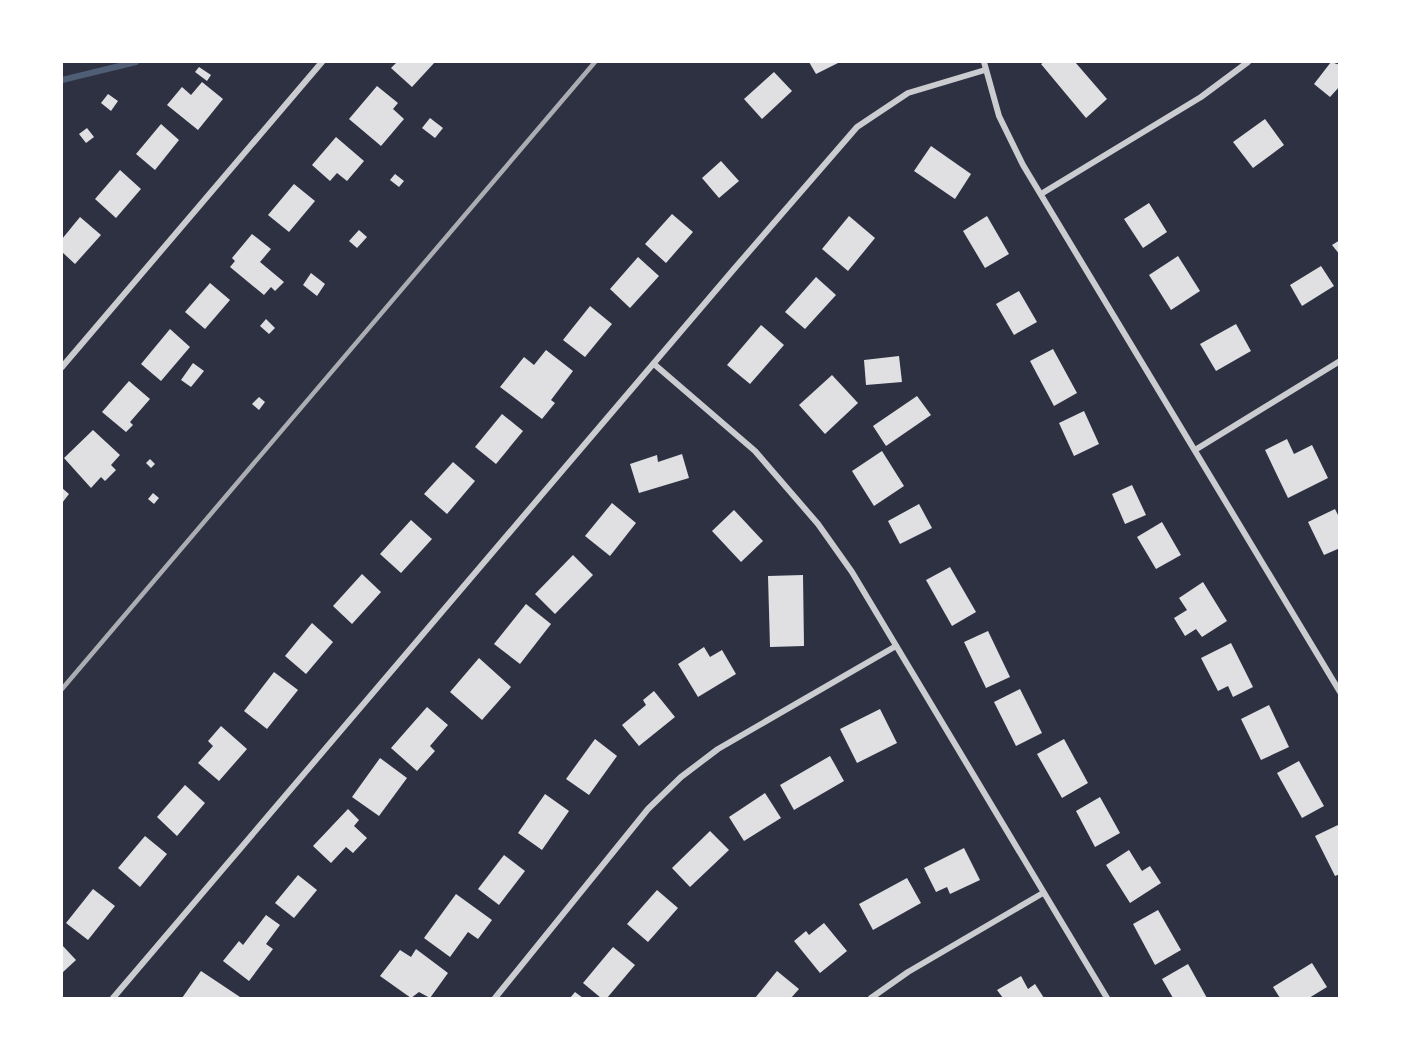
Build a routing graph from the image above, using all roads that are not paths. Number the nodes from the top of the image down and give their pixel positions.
1 (322, 62) edge
2 (984, 62) edge
3 (1248, 62) edge
4 (986, 69) junction
5 (1041, 194) junction
6 (1340, 361) edge
7 (654, 364) junction
8 (62, 367) edge
9 (1194, 450) junction
10 (896, 646) junction
11 (1340, 692) edge
12 (1043, 892) junction
13 (113, 999) edge
14 (495, 999) edge
15 (871, 999) edge
16 (1107, 999) edge

1 - 8 street
2 - 4 street
3 - 5 street
4 - 5 street
4 - 7 street
5 - 9 street
6 - 9 street
7 - 10 street
7 - 13 street
9 - 11 street
10 - 12 street
10 - 14 street
12 - 15 street
12 - 16 street

